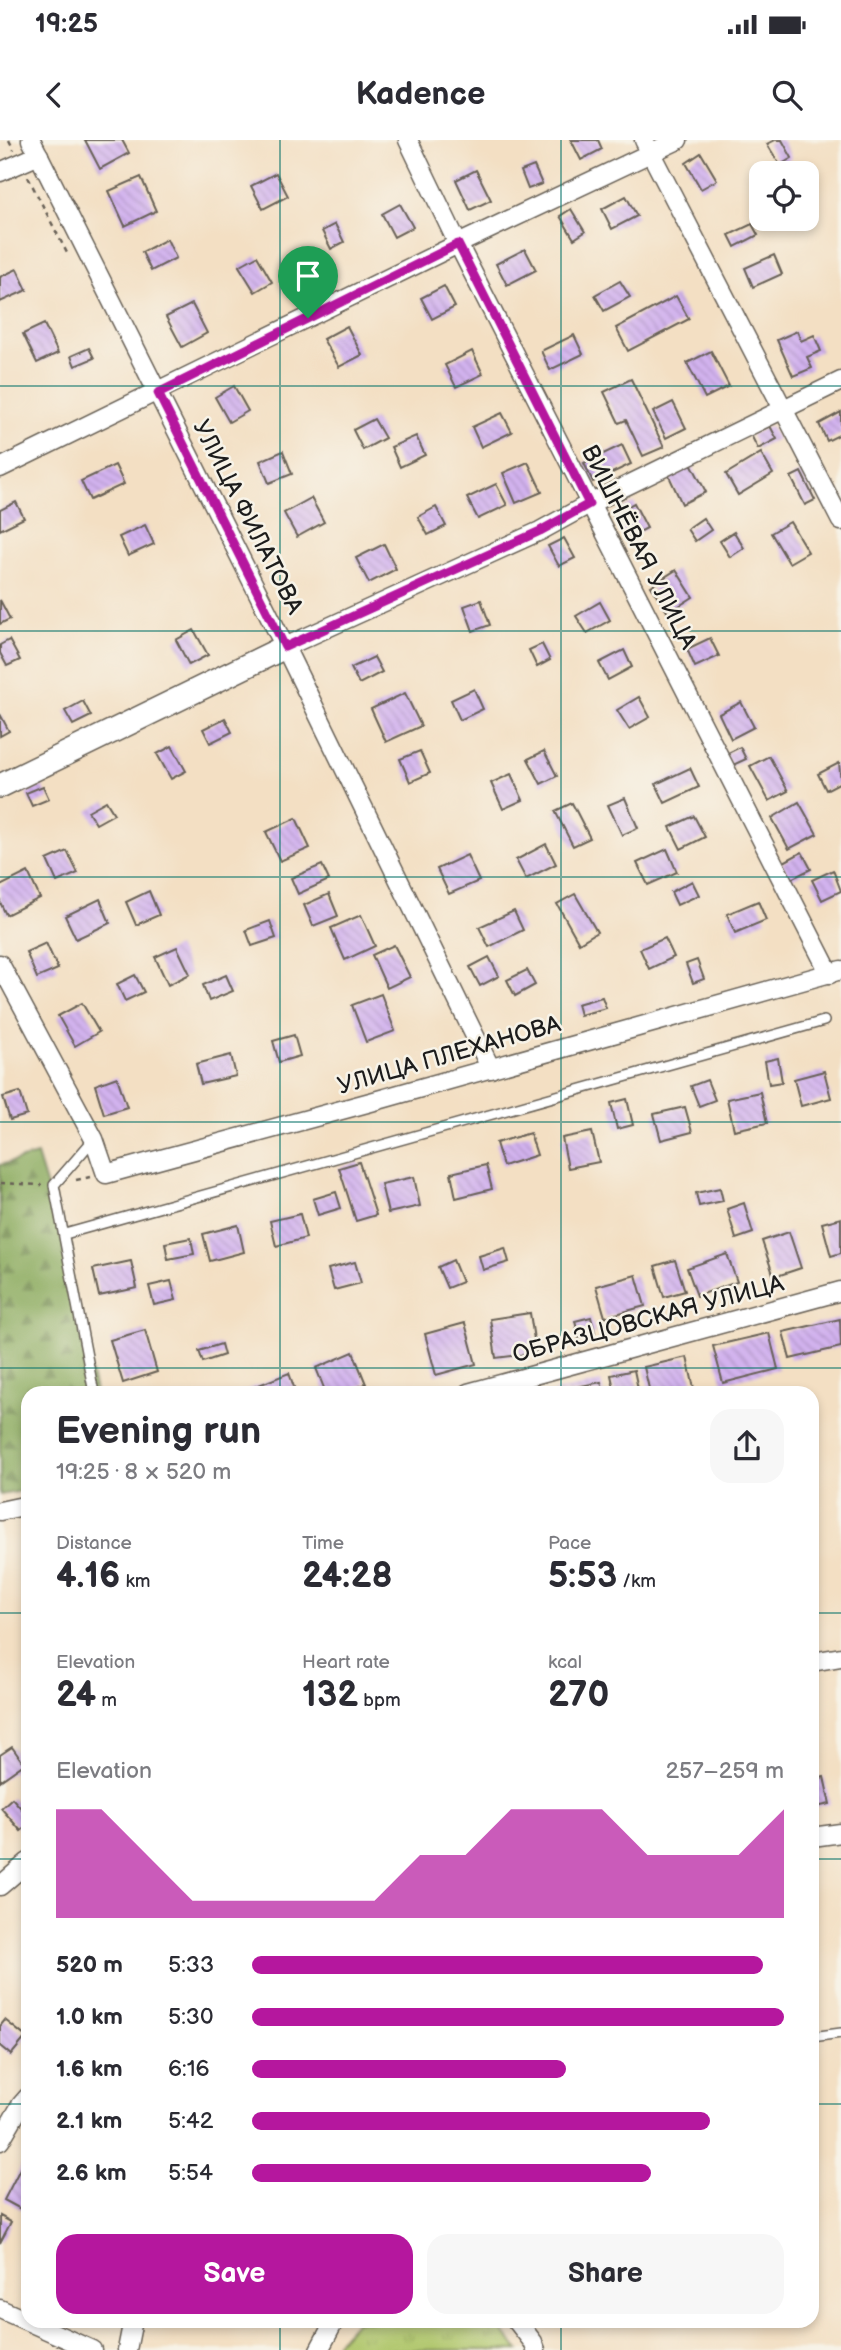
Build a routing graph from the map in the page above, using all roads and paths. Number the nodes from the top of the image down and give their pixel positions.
1 (408, 140) edge
2 (678, 140) edge
3 (647, 147) edge
4 (35, 148) edge
5 (0, 172) edge
6 (458, 244) junction
7 (841, 381) edge
8 (158, 393) junction
9 (783, 408) junction
10 (0, 468) edge
11 (589, 504) junction
12 (841, 520) edge
13 (285, 647) junction
14 (0, 786) edge
15 (0, 964) edge
16 (835, 972) edge
17 (824, 1021) dead end
18 (491, 1069) junction
19 (94, 1139) junction
20 (65, 1234) junction
21 (841, 1292) edge
22 (93, 1386) edge
23 (494, 1386) edge
24 (21, 1506) edge
25 (0, 1511) edge
26 (841, 1657) edge
27 (819, 1661) edge
28 (841, 1833) edge
29 (819, 1836) edge
30 (21, 1867) edge
31 (0, 1886) edge
32 (841, 2033) edge
33 (819, 2036) edge
34 (21, 2105) edge
35 (0, 2141) edge
36 (0, 2309) edge
37 (21, 2318) edge
38 (43, 2328) edge
39 (131, 2328) edge
40 (330, 2328) edge
41 (522, 2328) edge
42 (92, 2350) edge
43 (127, 2350) edge
44 (318, 2350) edge
45 (536, 2350) edge

1 - 6 street, ВИШНЁВАЯ УЛИЦА
2 - 3 street
3 - 6 street
3 - 9 street
4 - 5 street
4 - 8 street, УЛИЦА ФИЛАТОВА
6 - 8 street
6 - 11 street, ВИШНЁВАЯ УЛИЦА
7 - 9 street
8 - 10 street
8 - 13 street, УЛИЦА ФИЛАТОВА
9 - 11 street
9 - 12 street
11 - 13 street
11 - 16 street, ВИШНЁВАЯ УЛИЦА
13 - 14 street
13 - 18 street, УЛИЦА ФИЛАТОВА
15 - 19 street
16 - 18 street, УЛИЦА ПЛЕХАНОВА
17 - 20 lane
18 - 19 street, УЛИЦА ПЛЕХАНОВА
19 - 20 lane
20 - 22 lane
21 - 23 street, ОБРАЗЦОВСКАЯ УЛИЦА
24 - 25 street
26 - 27 street
28 - 29 street
30 - 31 street
32 - 33 lane
34 - 35 street
36 - 37 street
38 - 42 street
39 - 43 street
40 - 44 street
41 - 45 street

